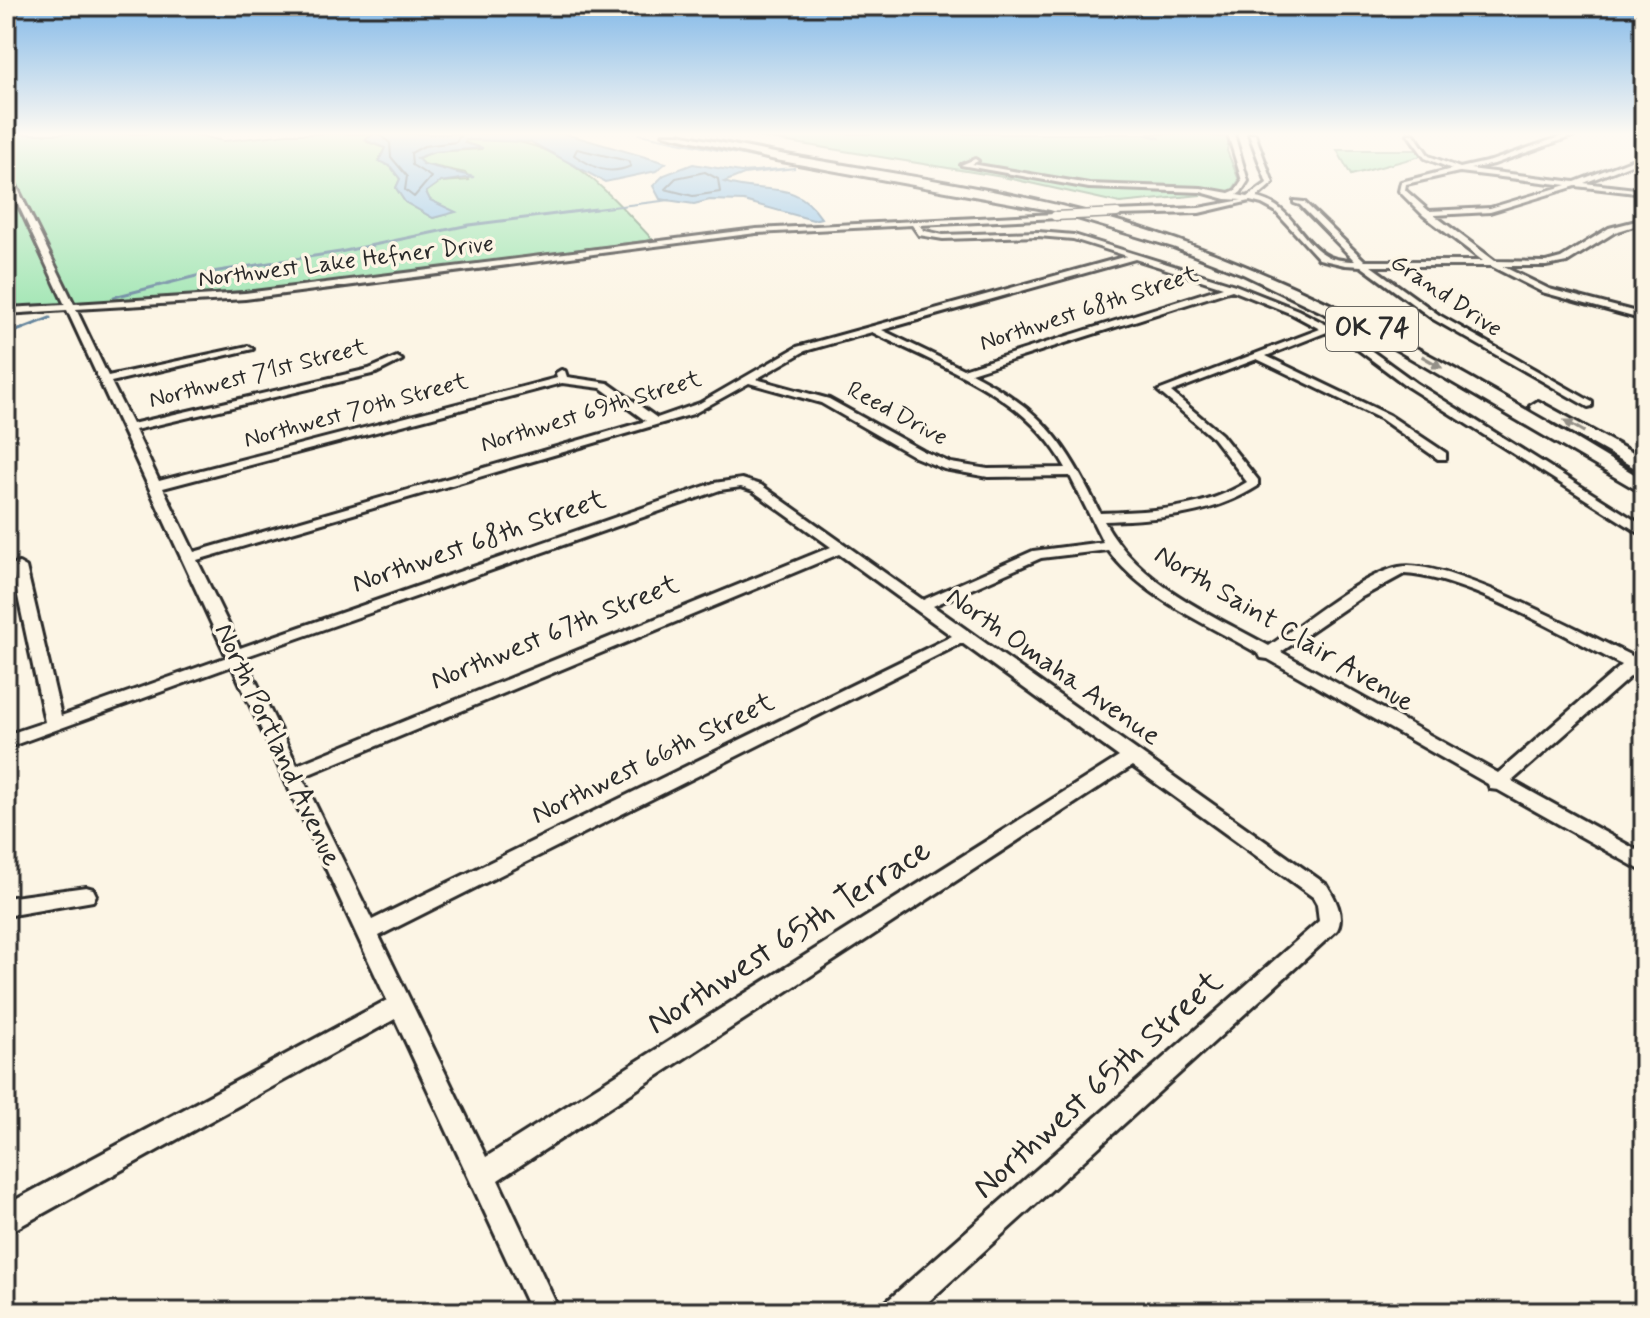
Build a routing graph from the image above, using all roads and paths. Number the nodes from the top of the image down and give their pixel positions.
1 (18, 196) edge
2 (1003, 196) edge
3 (1034, 196) edge
4 (1230, 196) edge
5 (1234, 196) edge
6 (1257, 196) edge
7 (1407, 196) edge
8 (1537, 196) edge
9 (1251, 199) junction
10 (1296, 202) dead end
11 (1150, 211) junction
12 (1426, 213) junction
13 (1644, 221) edge
14 (913, 222) junction
15 (1137, 256) junction
16 (1363, 264) junction
17 (1496, 265) junction
18 (1232, 287) junction
19 (1644, 306) edge
20 (70, 308) junction
21 (6, 311) edge
22 (1629, 313) junction
23 (1644, 317) edge
24 (1330, 328) junction
25 (873, 329) junction
26 (248, 349) dead end
27 (1257, 355) junction
28 (397, 360) dead end
29 (960, 373) junction
30 (104, 380) junction
31 (750, 380) junction
32 (1588, 404) dead end
33 (655, 422) junction
34 (128, 428) junction
35 (1442, 456) dead end
36 (1644, 467) edge
37 (1074, 472) junction
38 (742, 483) joint
39 (155, 486) junction
40 (1644, 490) edge
41 (1096, 517) junction
42 (1644, 532) edge
43 (1111, 545) junction
44 (841, 548) junction
45 (189, 558) junction
46 (12, 569) edge
47 (921, 606) junction
48 (964, 636) junction
49 (1267, 654) junction
50 (235, 657) junction
51 (1639, 659) edge
52 (54, 725) junction
53 (6, 742) edge
54 (1134, 756) junction
55 (292, 774) junction
56 (1497, 784) junction
57 (1644, 864) edge
58 (86, 895) dead end
59 (1327, 903) joint
60 (6, 907) edge
61 (366, 933) junction
62 (401, 1004) junction
63 (481, 1176) junction
64 (6, 1220) edge
65 (546, 1312) edge
66 (896, 1312) edge

1 - 20 street, North Portland Avenue
2 -> 40 highway, OK 74
36 -> 3 highway, OK 74
4 - 11 street
5 - 9 street
6 - 9 street
7 - 12 street
8 - 12 street
9 - 11 street
9 - 16 street
10 - 16 street, Grand Drive
11 - 14 street, Northwest Lake Hefner Drive, bridge
12 - 17 street
13 - 17 street
14 - 15 street
14 - 20 street, Northwest Lake Hefner Drive
15 - 18 street
15 - 25 street, Northwest 69th Street
16 - 17 street
16 - 32 street, Grand Drive
17 - 22 street
18 - 24 street
18 - 29 street, Northwest 68th Street
19 - 22 street
20 - 21 street, Northwest Lake Hefner Drive
20 - 30 street, North Portland Avenue
22 - 23 street
24 - 27 street
24 - 42 street
25 - 29 street, North Saint Clair Avenue
25 - 31 street, Northwest 69th Street
26 - 30 street
27 - 35 street
27 - 41 street
28 - 34 street, Northwest 71st Street
29 - 37 street, North Saint Clair Avenue
30 - 34 street, North Portland Avenue
31 - 33 street, Northwest 69th Street
31 - 37 street, Reed Drive
33 - 39 street, Northwest 70th Street
33 - 45 street, Northwest 69th Street
34 - 39 street, North Portland Avenue
37 - 41 street, North Saint Clair Avenue
38 - 44 street, North Omaha Avenue
38 - 50 street, Northwest 68th Street
39 - 45 street, North Portland Avenue
41 - 43 street, North Saint Clair Avenue
43 - 47 street
43 - 49 street, North Saint Clair Avenue
44 - 47 street, North Omaha Avenue
44 - 55 street, Northwest 67th Street
45 - 50 street, North Portland Avenue
46 - 52 street
47 - 48 street, North Omaha Avenue
48 - 54 street, North Omaha Avenue
48 - 61 street, Northwest 66th Street
49 - 51 street
49 - 56 street, North Saint Clair Avenue
50 - 52 street, Northwest 68th Street
50 - 55 street, North Portland Avenue
51 - 56 street
52 - 53 street, Northwest 68th Street
54 - 59 street, North Omaha Avenue
54 - 63 street, Northwest 65th Terrace
55 - 61 street, North Portland Avenue
56 - 57 street, North Saint Clair Avenue
58 - 60 street
59 - 66 street, Northwest 65th Street
61 - 62 street, North Portland Avenue
62 - 63 street, North Portland Avenue
62 - 64 street
63 - 65 street, North Portland Avenue

